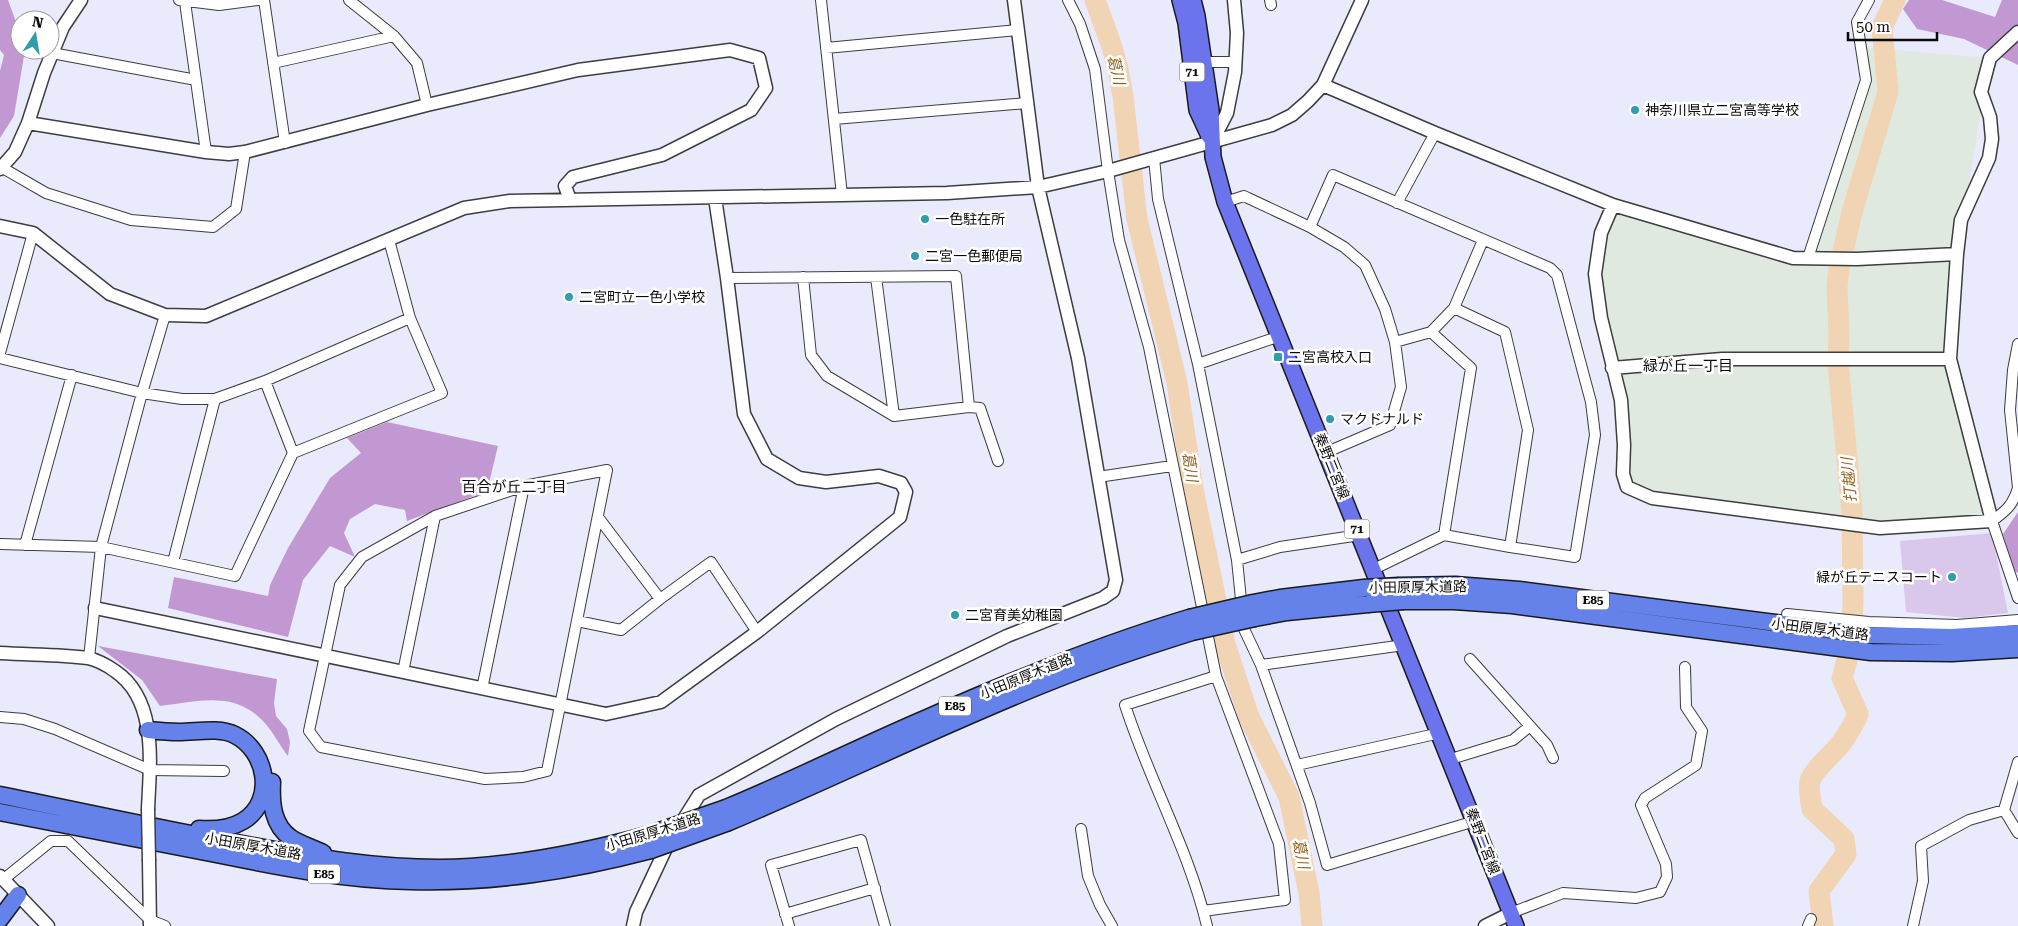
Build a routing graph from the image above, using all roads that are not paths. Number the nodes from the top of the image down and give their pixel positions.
1 (81, 0) edge
2 (258, 0) edge
3 (264, 0) edge
4 (349, 0) edge
5 (821, 0) edge
6 (1014, 0) edge
7 (1068, 0) edge
8 (1180, 0) edge
9 (1193, 0) edge
10 (1234, 0) edge
11 (1362, 0) edge
12 (1869, 0) edge
13 (181, 1) edge
14 (1018, 30) junction
15 (2018, 32) edge
16 (60, 34) edge
17 (394, 36) junction
18 (826, 48) junction
19 (60, 54) edge
20 (49, 60) edge
21 (1204, 62) junction
22 (1236, 62) junction
23 (273, 63) junction
24 (196, 80) junction
25 (1323, 85) junction
26 (1027, 103) junction
27 (427, 105) junction
28 (834, 119) junction
29 (28, 123) junction
30 (1435, 133) junction
31 (1212, 142) junction
32 (285, 143) junction
33 (206, 152) junction
34 (245, 152) junction
35 (1149, 159) junction
36 (1, 168) edge
37 (1112, 170) junction
38 (1038, 187) junction
39 (842, 195) junction
40 (715, 198) junction
41 (570, 200) junction
42 (1225, 202) junction
43 (1397, 203) junction
44 (1613, 205) junction
45 (0, 226) edge
46 (1310, 227) junction
47 (32, 233) junction
48 (389, 240) junction
49 (1483, 240) junction
50 (1957, 254) junction
51 (1809, 258) junction
52 (876, 277) junction
53 (727, 278) junction
54 (803, 278) junction
55 (1454, 308) junction
56 (165, 315) junction
57 (410, 318) junction
58 (1431, 332) junction
59 (1280, 336) junction
60 (1395, 342) junction
61 (2018, 344) edge
62 (0, 353) edge
63 (0, 358) edge
64 (1950, 359) junction
65 (1198, 364) junction
66 (1612, 368) junction
67 (72, 375) junction
68 (265, 381) junction
69 (142, 393) junction
70 (215, 399) junction
71 (969, 407) junction
72 (894, 416) junction
73 (1327, 452) junction
74 (293, 453) junction
75 (998, 461) dead end
76 (1172, 466) junction
77 (1098, 477) junction
78 (524, 486) junction
79 (435, 516) junction
80 (598, 517) junction
81 (1992, 521) junction
82 (1360, 535) junction
83 (1444, 535) junction
84 (0, 544) edge
85 (25, 545) junction
86 (101, 547) junction
87 (1510, 547) junction
88 (1237, 560) junction
89 (173, 562) junction
90 (1374, 569) junction
91 (1401, 594) junction
92 (2018, 598) edge
93 (660, 599) junction
94 (95, 608) junction
95 (1786, 619) junction
96 (2018, 620) edge
97 (577, 621) junction
98 (757, 632) junction
99 (2018, 633) edge
100 (1404, 645) junction
101 (2018, 648) edge
102 (0, 653) edge
103 (324, 656) junction
104 (89, 658) junction
105 (1470, 659) dead end
106 (1262, 666) junction
107 (1685, 667) dead end
108 (403, 672) junction
109 (1216, 676) junction
110 (482, 689) junction
111 (560, 705) junction
112 (0, 717) edge
113 (1530, 726) junction
114 (148, 730) junction
115 (1440, 733) junction
116 (1552, 758) dead end
117 (1450, 759) junction
118 (2018, 762) edge
119 (1297, 765) junction
120 (150, 770) junction
121 (224, 771) dead end
122 (0, 795) edge
123 (2004, 810) junction
124 (0, 812) edge
125 (0, 817) edge
126 (1475, 821) junction
127 (164, 829) junction
128 (1082, 829) dead end
129 (92, 830) junction
130 (2018, 833) edge
131 (649, 842) junction
132 (336, 860) junction
133 (2, 878) edge
134 (875, 888) junction
135 (18, 895) junction
136 (0, 904) edge
137 (1203, 911) junction
138 (785, 914) junction
139 (0, 919) edge
140 (1514, 920) edge
141 (150, 923) edge
142 (48, 926) edge
143 (165, 926) edge
144 (633, 926) edge
145 (788, 926) edge
146 (885, 926) edge
147 (1112, 926) edge
148 (1207, 926) edge
149 (1485, 926) edge
150 (1913, 926) edge

1 - 16 street
2 - 13 street
3 - 23 street
4 - 17 street
5 - 18 street
6 - 14 street
7 - 37 street
8 - 31 main road, 秦野二宮線 / 71
9 - 21 main road, 秦野二宮線 / 71
10 - 22 street
11 - 25 street
12 - 51 street
13 - 24 street
14 - 18 street
14 - 26 street
15 - 50 street
17 - 23 street
17 - 27 street
18 - 28 street
19 - 24 street
20 - 29 street
21 - 22 street
21 - 31 main road, 秦野二宮線 / 71
22 - 31 street
23 - 32 street
24 - 33 street
25 - 30 street
25 - 31 street
26 - 28 street
26 - 38 street
27 - 32 street
27 - 41 street
28 - 39 street
29 - 33 street
29 - 36 street
30 - 43 street
30 - 44 street
31 - 35 street
31 - 42 main road, 秦野二宮線 / 71
32 - 34 street
33 - 34 street
34 - 36 street
35 - 37 street
35 - 65 street
37 - 38 street
37 - 76 street
38 - 39 street
38 - 77 street
39 - 40 street
40 - 41 street
40 - 53 street
41 - 48 street
42 - 46 street
42 - 59 main road, 秦野二宮線 / 71
43 - 46 street
43 - 49 street
44 - 51 street
44 - 66 street
45 - 47 street
46 - 60 street
47 - 56 street
47 - 62 street
48 - 56 street
48 - 57 street
49 - 55 street
49 - 87 street
50 - 51 street
50 - 64 street
52 - 54 street
52 - 71 street
52 - 72 street
53 - 54 street
53 - 98 street
54 - 72 street
55 - 58 street
55 - 87 street
56 - 69 street
57 - 68 street
57 - 74 street
58 - 60 street
58 - 83 street
59 - 65 street
59 - 73 main road, 秦野二宮線 / 71
60 - 73 street
61 - 81 street
63 - 67 street
64 - 66 street
64 - 81 street
65 - 88 street
66 - 81 street
67 - 69 street
67 - 85 street
68 - 70 street
68 - 74 street
69 - 70 street
69 - 86 street
70 - 89 street
71 - 72 street
71 - 75 street
73 - 82 main road, 秦野二宮線 / 71
74 - 89 street
76 - 77 street
76 - 109 street
77 - 144 street
78 - 79 street
78 - 80 street
78 - 110 street
79 - 103 street
79 - 108 street
80 - 93 street
80 - 97 street
81 - 92 street
82 - 88 street
82 - 90 main road, 秦野二宮線 / 71
83 - 87 street
83 - 90 street
84 - 85 street
85 - 86 street
86 - 89 street
86 - 94 street
88 - 106 street
90 - 100 main road, 秦野二宮線 / 71
91 - 95 highway, 小田原厚木道路 / E85
91 - 101 highway, 小田原厚木道路 / E85
91 - 131 highway, 小田原厚木道路 / E85, bridge
93 - 97 street
93 - 98 street
94 - 103 street
94 - 104 street
95 - 96 street
95 - 99 highway, 小田原厚木道路 / E85
97 - 111 street
98 - 111 street
100 - 106 street
100 - 115 main road, 秦野二宮線 / 71
102 - 104 street
103 - 108 street
103 - 111 street
104 - 114 street
105 - 113 street
106 - 119 street
107 - 140 street
108 - 110 street
109 - 137 street
109 - 137 street
110 - 111 street
112 - 120 street
113 - 116 street
113 - 117 street
114 - 120 street
114 - 127 highway
114 - 132 highway
115 - 117 main road, 秦野二宮線 / 71
115 - 119 street
117 - 126 main road, 秦野二宮線 / 71
118 - 123 street
119 - 126 street
120 - 121 street
120 - 141 street, bridge
122 - 127 highway, 小田原厚木道路 / E85
123 - 130 street
123 - 150 street
124 - 129 highway, 小田原厚木道路 / E85
125 - 129 highway
126 - 140 main road, 秦野二宮線 / 71
127 - 132 highway, 小田原厚木道路 / E85
128 - 147 street
129 - 131 highway, 小田原厚木道路 / E85
131 - 132 highway, 小田原厚木道路 / E85
133 - 135 street
133 - 141 street
134 - 138 street
134 - 138 street
134 - 146 street
135 - 136 highway
135 - 139 highway
135 - 142 street
137 - 148 street
138 - 145 street
140 - 149 street
141 - 143 street

